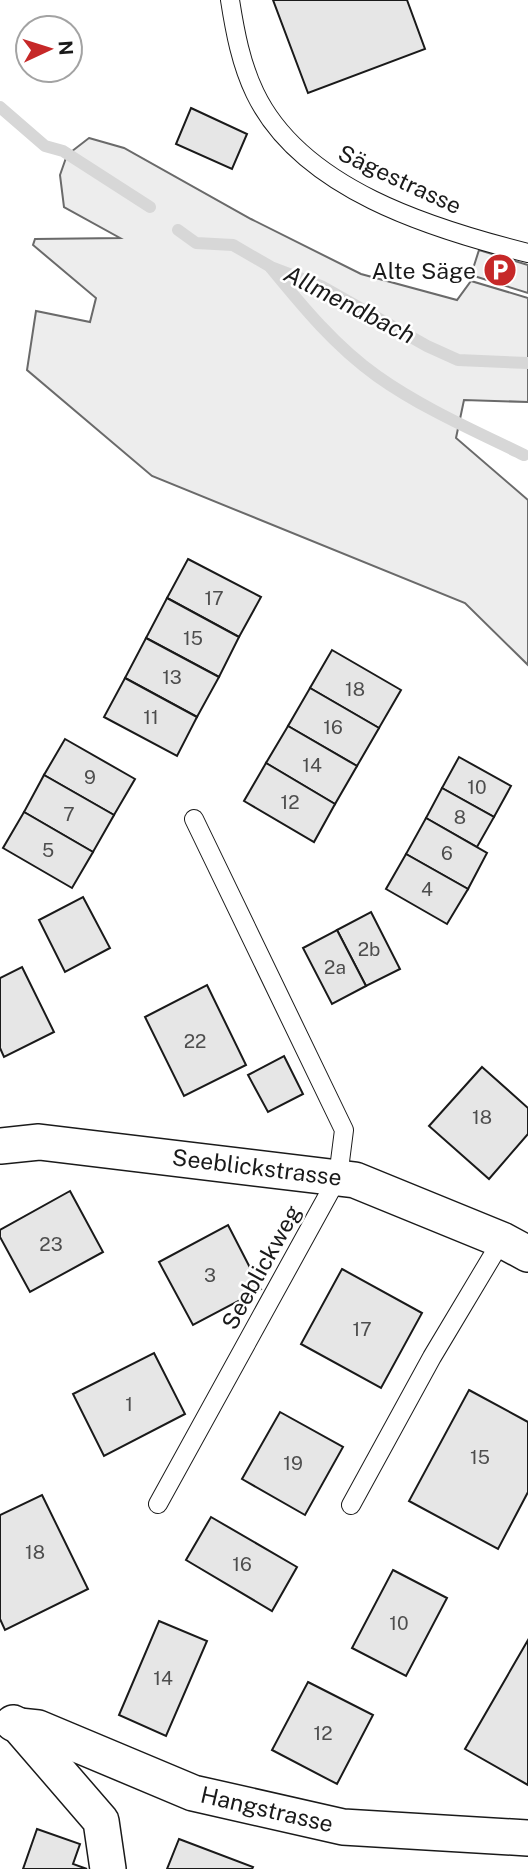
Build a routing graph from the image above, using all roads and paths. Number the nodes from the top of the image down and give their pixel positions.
1 (230, 0) edge
2 (528, 253) edge
3 (194, 820) dead end
4 (0, 1146) edge
5 (338, 1177) junction
6 (515, 1247) edge
7 (158, 1504) dead end
8 (351, 1505) dead end
9 (9, 1722) edge
10 (528, 1838) edge
11 (108, 1869) edge

1 - 2 lane, Sägestrasse
3 - 5 lane, Seeblickweg
4 - 5 street, Seeblickstrasse
5 - 6 street, Seeblickstrasse
5 - 7 lane, Seeblickweg
6 - 8 lane, Seeblickstrasse
9 - 10 street, Hangstrasse
9 - 11 street

